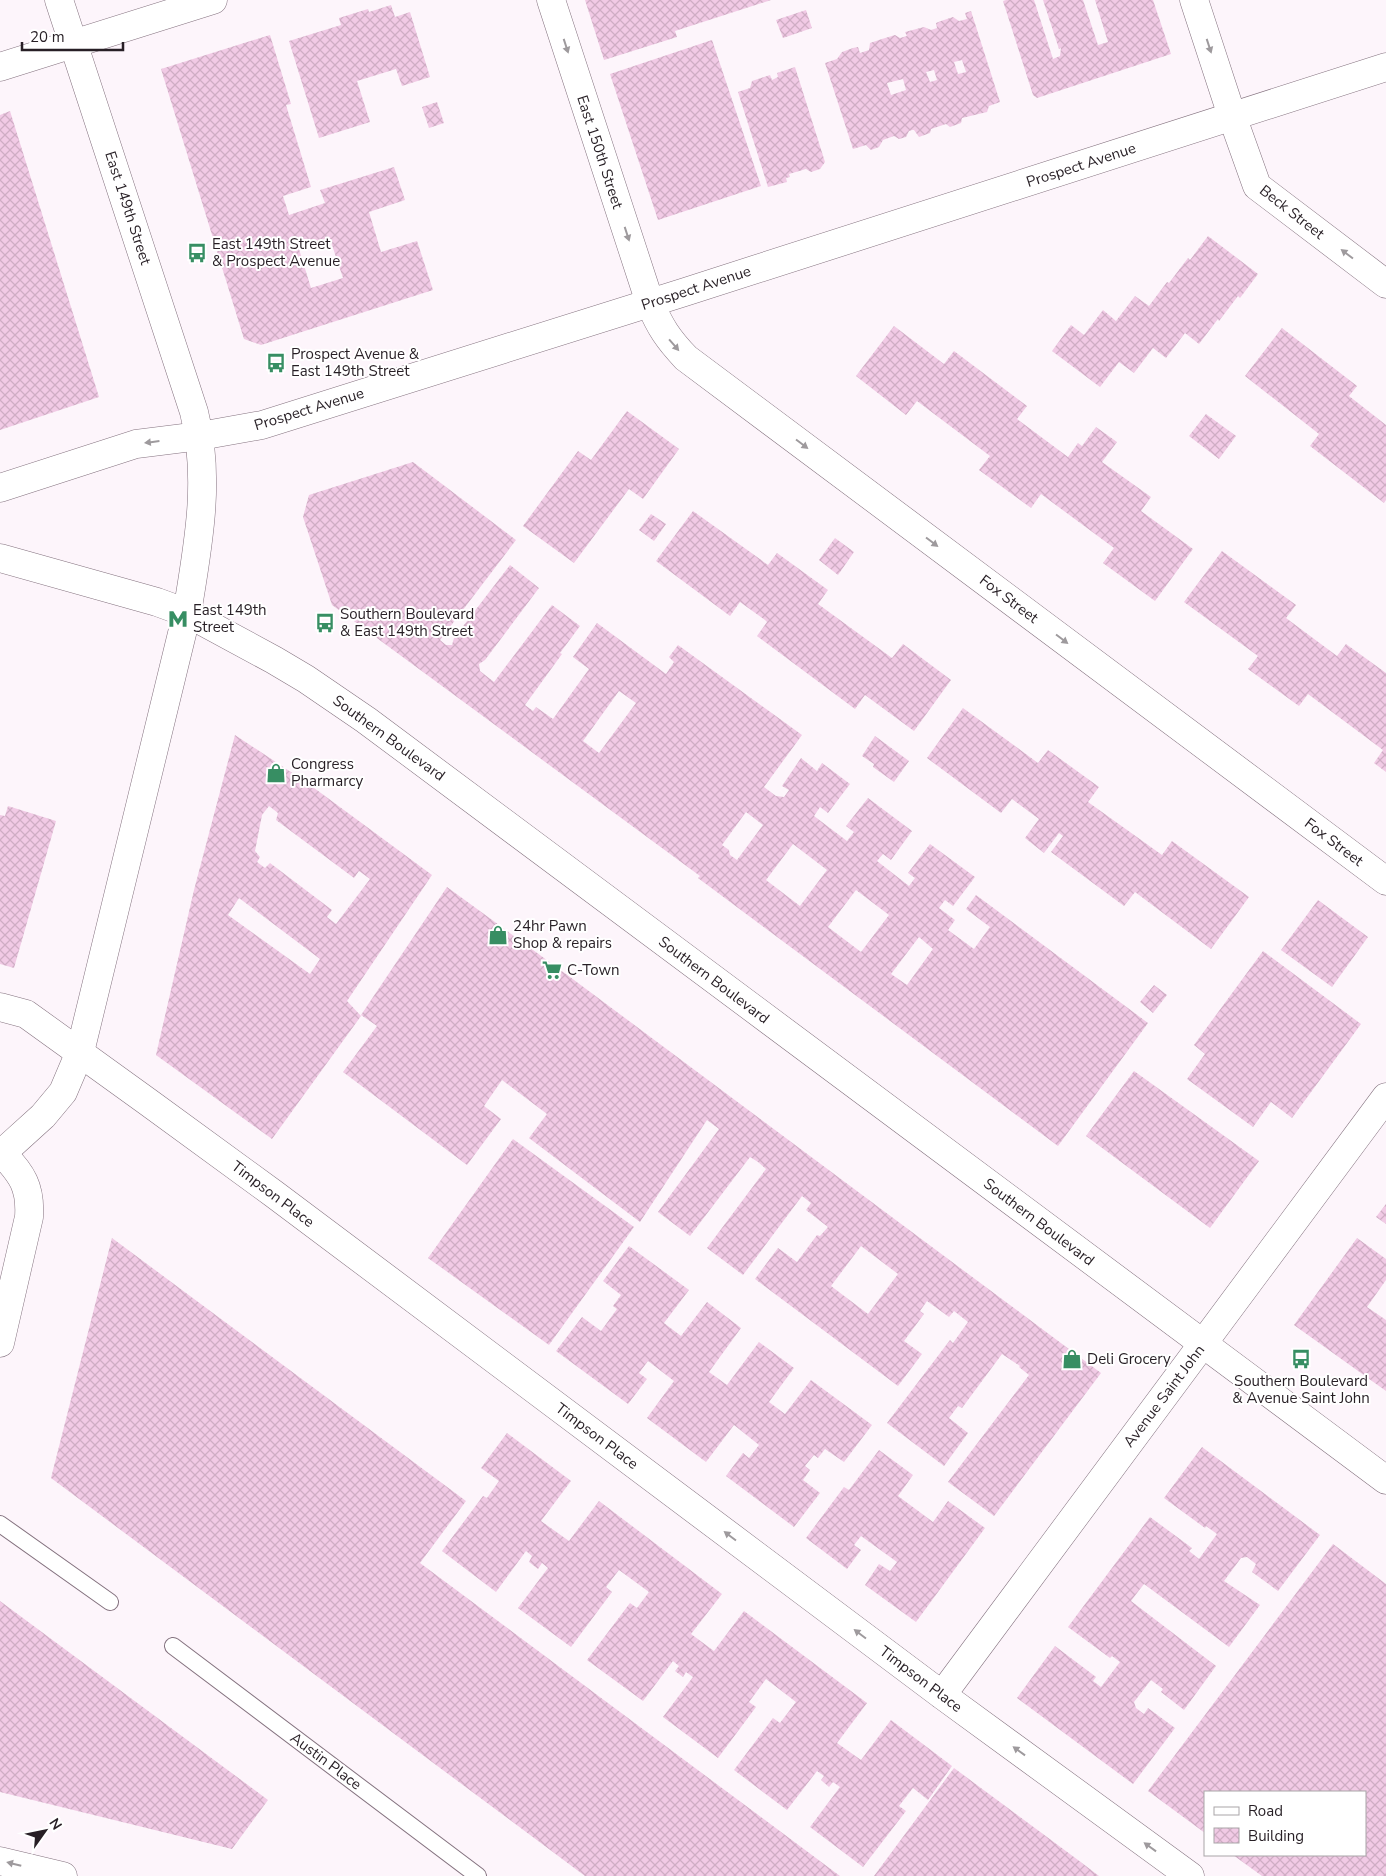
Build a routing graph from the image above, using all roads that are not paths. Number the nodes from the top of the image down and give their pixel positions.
1 (59, 0) edge
2 (213, 0) edge
3 (551, 0) edge
4 (1194, 0) edge
5 (74, 44) junction
6 (0, 67) edge
7 (1386, 67) edge
8 (1232, 116) junction
9 (1386, 284) edge
10 (650, 303) junction
11 (200, 436) junction
12 (0, 488) edge
13 (0, 558) edge
14 (187, 613) junction
15 (1386, 881) edge
16 (0, 1007) edge
17 (80, 1052) junction
18 (1386, 1097) edge
19 (1, 1154) edge
20 (0, 1343) edge
21 (1203, 1344) junction
22 (1386, 1480) edge
23 (0, 1524) edge
24 (110, 1602) dead end
25 (173, 1646) dead end
26 (942, 1695) junction
27 (0, 1860) edge
28 (63, 1876) edge
29 (478, 1876) edge
30 (1190, 1876) edge

1 - 5 street, East 149th Street
2 - 5 street
3 -> 10 street, East 150th Street
4 -> 8 street, Beck Street
5 - 6 street
5 - 11 street, East 149th Street
7 - 8 street, Prospect Avenue
9 -> 8 street, Beck Street
8 - 10 street, Prospect Avenue
10 - 11 street, Prospect Avenue
10 -> 15 street, Fox Street
11 -> 12 street, Prospect Avenue
11 - 14 street, East 149th Street
13 - 14 street, Southern Boulevard
14 - 17 street, East 149th Street
14 - 21 street, Southern Boulevard
16 - 17 street, Timpson Place
17 - 19 street, East 149th Street
26 -> 17 street, Timpson Place
18 - 21 street, Avenue Saint John
19 - 20 street, East 149th Street
21 - 22 street, Southern Boulevard
21 - 26 street, Avenue Saint John
23 - 24 lane
25 - 29 lane, Austin Place
30 -> 26 street, Timpson Place
28 -> 27 street

